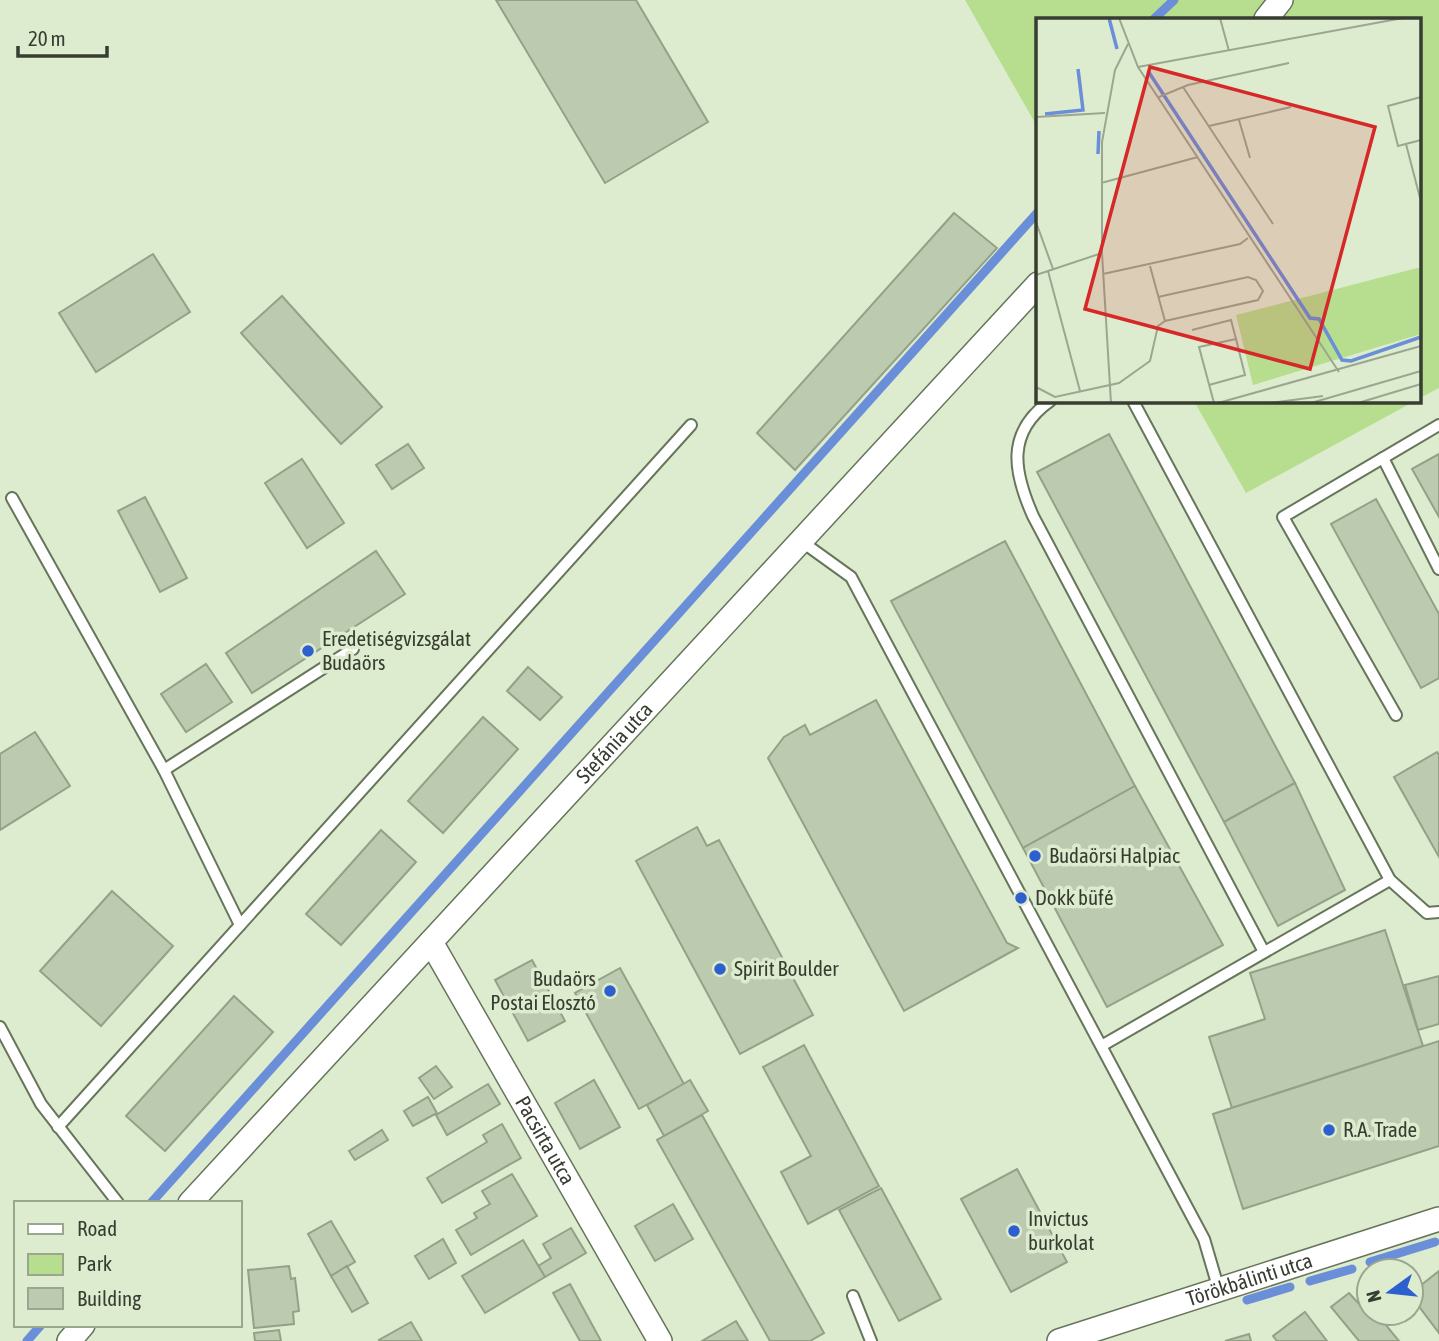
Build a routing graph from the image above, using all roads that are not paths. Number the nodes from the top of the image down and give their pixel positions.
1 (1281, 0) edge
2 (1267, 18) edge
3 (1036, 286) edge
4 (1049, 402) edge
5 (1134, 402) edge
6 (691, 425) dead end
7 (1439, 425) edge
8 (1384, 458) junction
9 (12, 498) dead end
10 (801, 541) junction
11 (1439, 569) edge
12 (353, 649) dead end
13 (1396, 715) dead end
14 (164, 770) junction
15 (1390, 880) junction
16 (1439, 912) edge
17 (240, 925) junction
18 (430, 942) junction
19 (1264, 952) junction
20 (0, 1027) edge
21 (1103, 1045) junction
22 (58, 1127) junction
23 (116, 1201) edge
24 (192, 1201) edge
25 (1439, 1219) edge
26 (1220, 1291) junction
27 (853, 1296) dead end
28 (81, 1327) edge
29 (1107, 1335) edge
30 (69, 1341) edge
31 (660, 1341) edge
32 (871, 1341) edge
33 (1059, 1341) edge

1 - 2 street
3 - 10 street, Stefánia utca
4 - 19 lane
5 - 15 lane
6 - 17 lane
7 - 8 lane
8 - 11 lane
8 - 13 lane
9 - 14 lane
10 - 18 street, Stefánia utca
10 - 21 lane
12 - 14 lane
14 - 17 lane
15 - 16 lane
15 - 19 lane
17 - 22 lane
18 - 24 street, Stefánia utca
18 - 31 street, Pacsirta utca
19 - 21 lane
20 - 22 lane
21 - 26 lane
22 - 23 lane
25 - 26 street, Törökbálinti utca
26 - 29 street, Törökbálinti utca
27 - 32 lane
28 - 30 street
29 - 33 street, Törökbálinti utca

